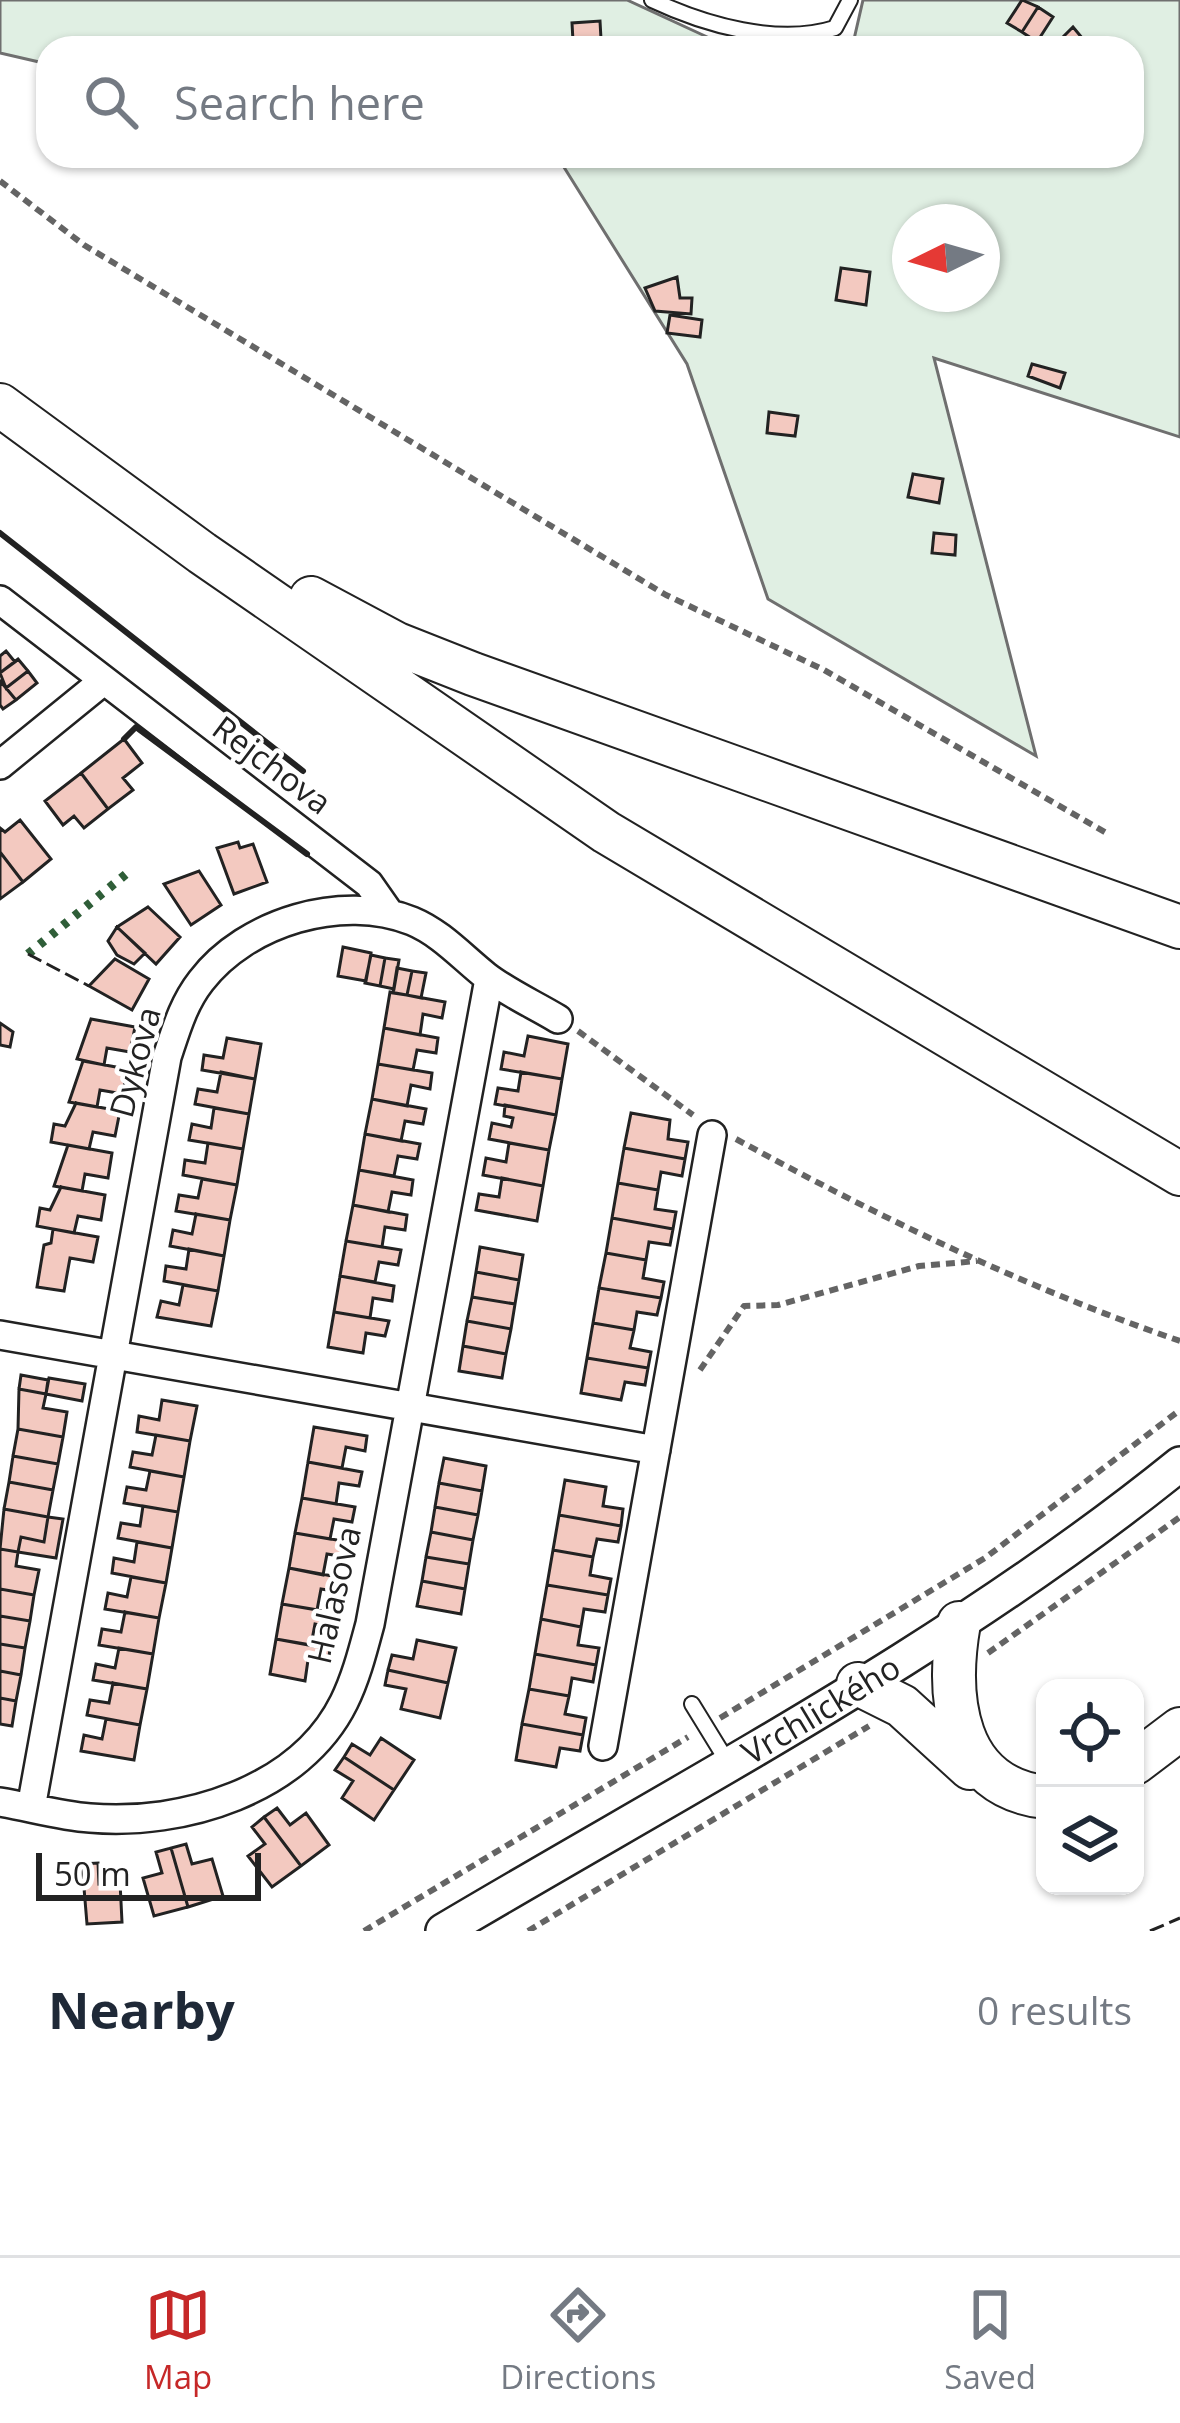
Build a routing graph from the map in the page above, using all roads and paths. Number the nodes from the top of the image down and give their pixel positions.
1 (652, 0) edge
2 (850, 0) edge
3 (0, 181) edge
4 (7, 410) edge
5 (0, 601) edge
6 (102, 682) junction
7 (0, 765) edge
8 (1108, 834) dead end
9 (389, 914) junction
10 (1180, 927) edge
11 (489, 979) junction
12 (558, 1019) joint
13 (714, 1130) junction
14 (1116, 1140) junction
15 (1180, 1174) edge
16 (1180, 1189) edge
17 (980, 1261) junction
18 (0, 1335) edge
19 (1180, 1341) edge
20 (113, 1354) junction
21 (664, 1405) junction
22 (409, 1407) junction
23 (1180, 1410) edge
24 (656, 1450) junction
25 (1180, 1464) edge
26 (1180, 1517) edge
27 (959, 1623) junction
28 (950, 1676) junction
29 (858, 1684) junction
30 (692, 1704) dead end
31 (902, 1706) junction
32 (706, 1726) junction
33 (1180, 1729) edge
34 (603, 1746) dead end
35 (1144, 1756) edge
36 (727, 1761) junction
37 (998, 1783) junction
38 (1036, 1794) edge
39 (0, 1802) edge
40 (31, 1808) junction
41 (364, 1931) edge
42 (443, 1931) edge
43 (528, 1931) edge

1 - 2 lane
3 - 8 path
4 - 10 main road
4 - 14 main road
5 - 6 street, Rejchova
6 - 7 street
6 - 9 street, Rejchova
9 - 11 street, Dykova
9 - 20 street, Dykova
11 - 12 street, Dykova
11 - 22 street, Halasova
12 - 13 path
13 - 17 path
13 - 21 street
14 - 15 main road
14 - 16 main road
17 - 19 path
17 - 21 path
18 - 20 street
20 - 22 street
20 - 40 street, Dykova
21 - 24 street
22 - 24 street
22 - 40 street, Halasova
23 - 32 path
24 - 34 street
25 - 27 street, Vrchlického
26 - 28 path
27 - 28 main road
27 - 29 street, Vrchlického
28 - 37 main road
29 - 31 main road
29 - 36 street, Vrchlického
30 - 32 lane
31 - 37 main road
31 - 43 path
32 - 36 lane
32 - 41 path
33 - 35 main road
36 - 42 street, Vrchlického
37 - 38 main road
39 - 40 street, Halasova

